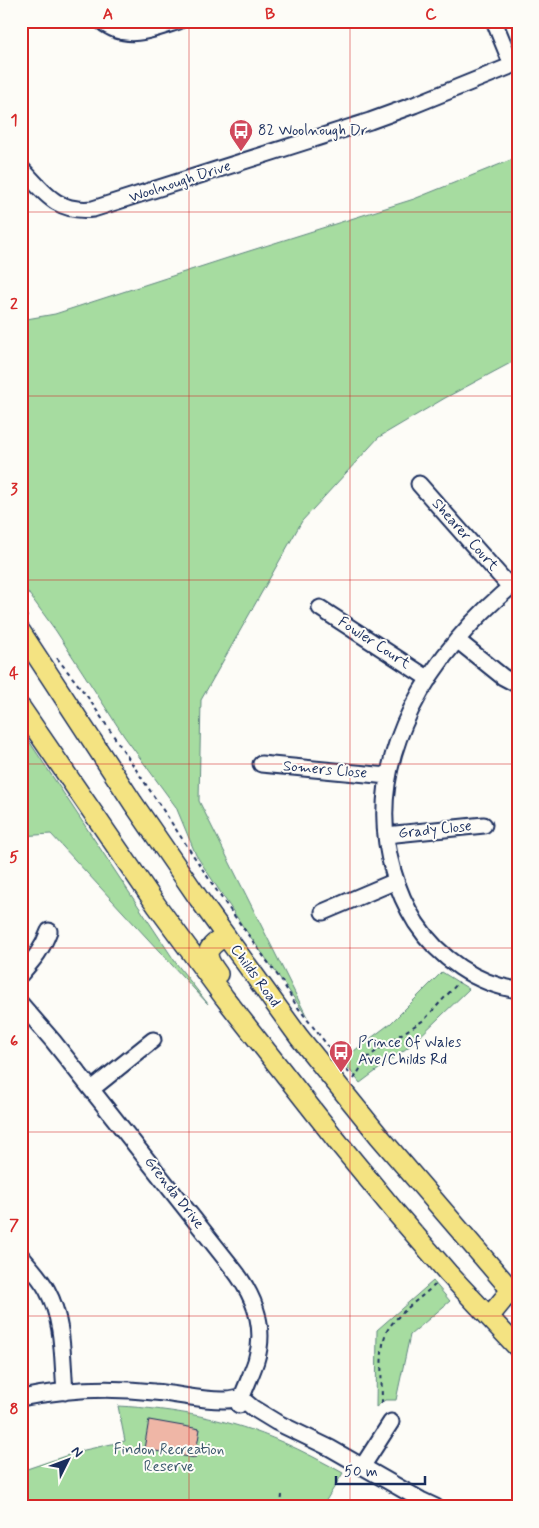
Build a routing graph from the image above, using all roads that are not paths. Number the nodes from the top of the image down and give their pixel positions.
1 (101, 21) edge
2 (178, 21) edge
3 (494, 21) edge
4 (515, 64) edge
5 (22, 171) edge
6 (419, 484) dead end
7 (514, 584) edge
8 (320, 608) dead end
9 (26, 626) edge
10 (457, 640) junction
11 (429, 679) junction
12 (518, 685) edge
13 (21, 708) edge
14 (261, 764) dead end
15 (388, 776) junction
16 (484, 825) dead end
17 (386, 835) junction
18 (396, 881) junction
19 (323, 912) dead end
20 (49, 931) dead end
21 (226, 936) junction
22 (21, 974) edge
23 (518, 990) edge
24 (21, 1004) edge
25 (153, 1040) dead end
26 (92, 1089) junction
27 (304, 1098) junction
28 (21, 1256) edge
29 (516, 1293) edge
30 (489, 1317) junction
31 (518, 1348) edge
32 (65, 1392) junction
33 (21, 1398) edge
34 (240, 1401) junction
35 (392, 1422) dead end
36 (362, 1467) junction
37 (436, 1507) edge

1 - 2 street
3 - 4 street
4 - 5 street, Woolnough Drive
6 - 7 street, Shearer Court
7 - 10 street
8 - 11 street, Fowler Court
9 - 21 main road, Childs Road
10 - 11 street
10 - 12 street
11 - 15 street
13 - 27 main road
14 - 15 street, Somers Close
15 - 17 street
16 - 17 street, Grady Close
17 - 18 street
18 - 19 street
18 - 23 street
20 - 22 street
21 - 27 main road
21 - 29 main road, Childs Road
24 - 26 street, Grenda Drive
25 - 26 street
26 - 34 street, Grenda Drive
27 - 30 main road
28 - 32 street
29 - 30 main road
30 - 31 main road
32 - 33 street
32 - 34 street
34 - 36 street
35 - 36 street
36 - 37 street

